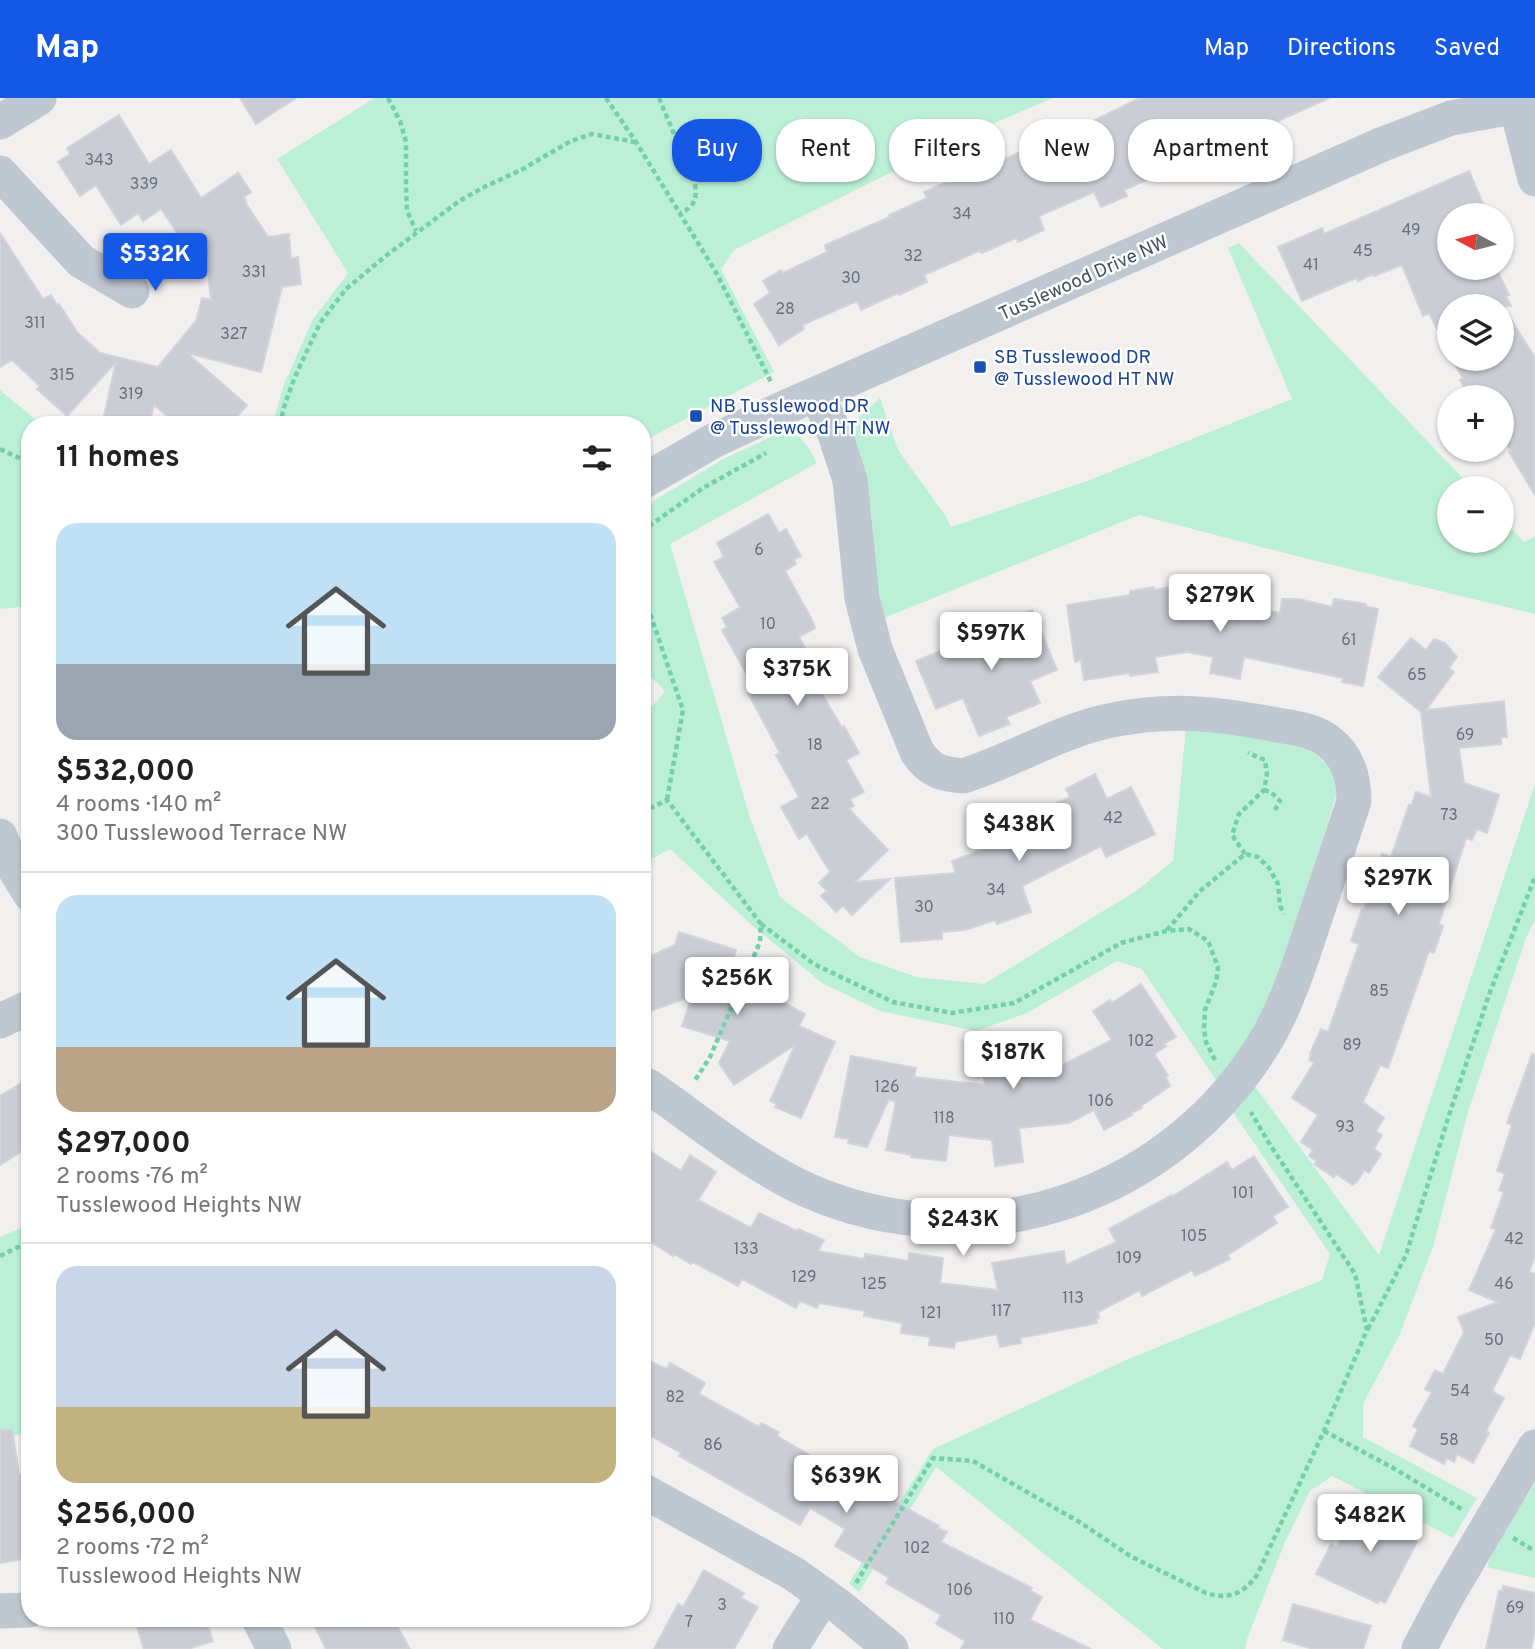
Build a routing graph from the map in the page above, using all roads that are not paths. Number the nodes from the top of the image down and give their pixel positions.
1 (39, 98) edge
2 (1525, 104) edge
3 (0, 122) edge
4 (0, 173) edge
5 (1535, 178) edge
6 (132, 291) dead end
7 (817, 394) junction
8 (651, 477) edge
9 (0, 836) edge
10 (21, 879) edge
11 (21, 1011) edge
12 (0, 1021) edge
13 (651, 1088) edge
14 (1535, 1447) edge
15 (651, 1495) edge
16 (832, 1601) junction
17 (21, 1610) edge
18 (0, 1611) edge
19 (263, 1627) edge
20 (274, 1649) edge
21 (790, 1649) edge
22 (891, 1649) edge
23 (1419, 1649) edge

1 - 3 street
2 - 5 street
2 - 7 street, Tusslewood Drive NW
4 - 6 street
7 - 8 street, Tusslewood Drive NW
7 - 13 street
9 - 10 street
11 - 12 street
14 - 23 street
15 - 16 street
16 - 21 street
16 - 22 street
17 - 18 street
19 - 20 street

